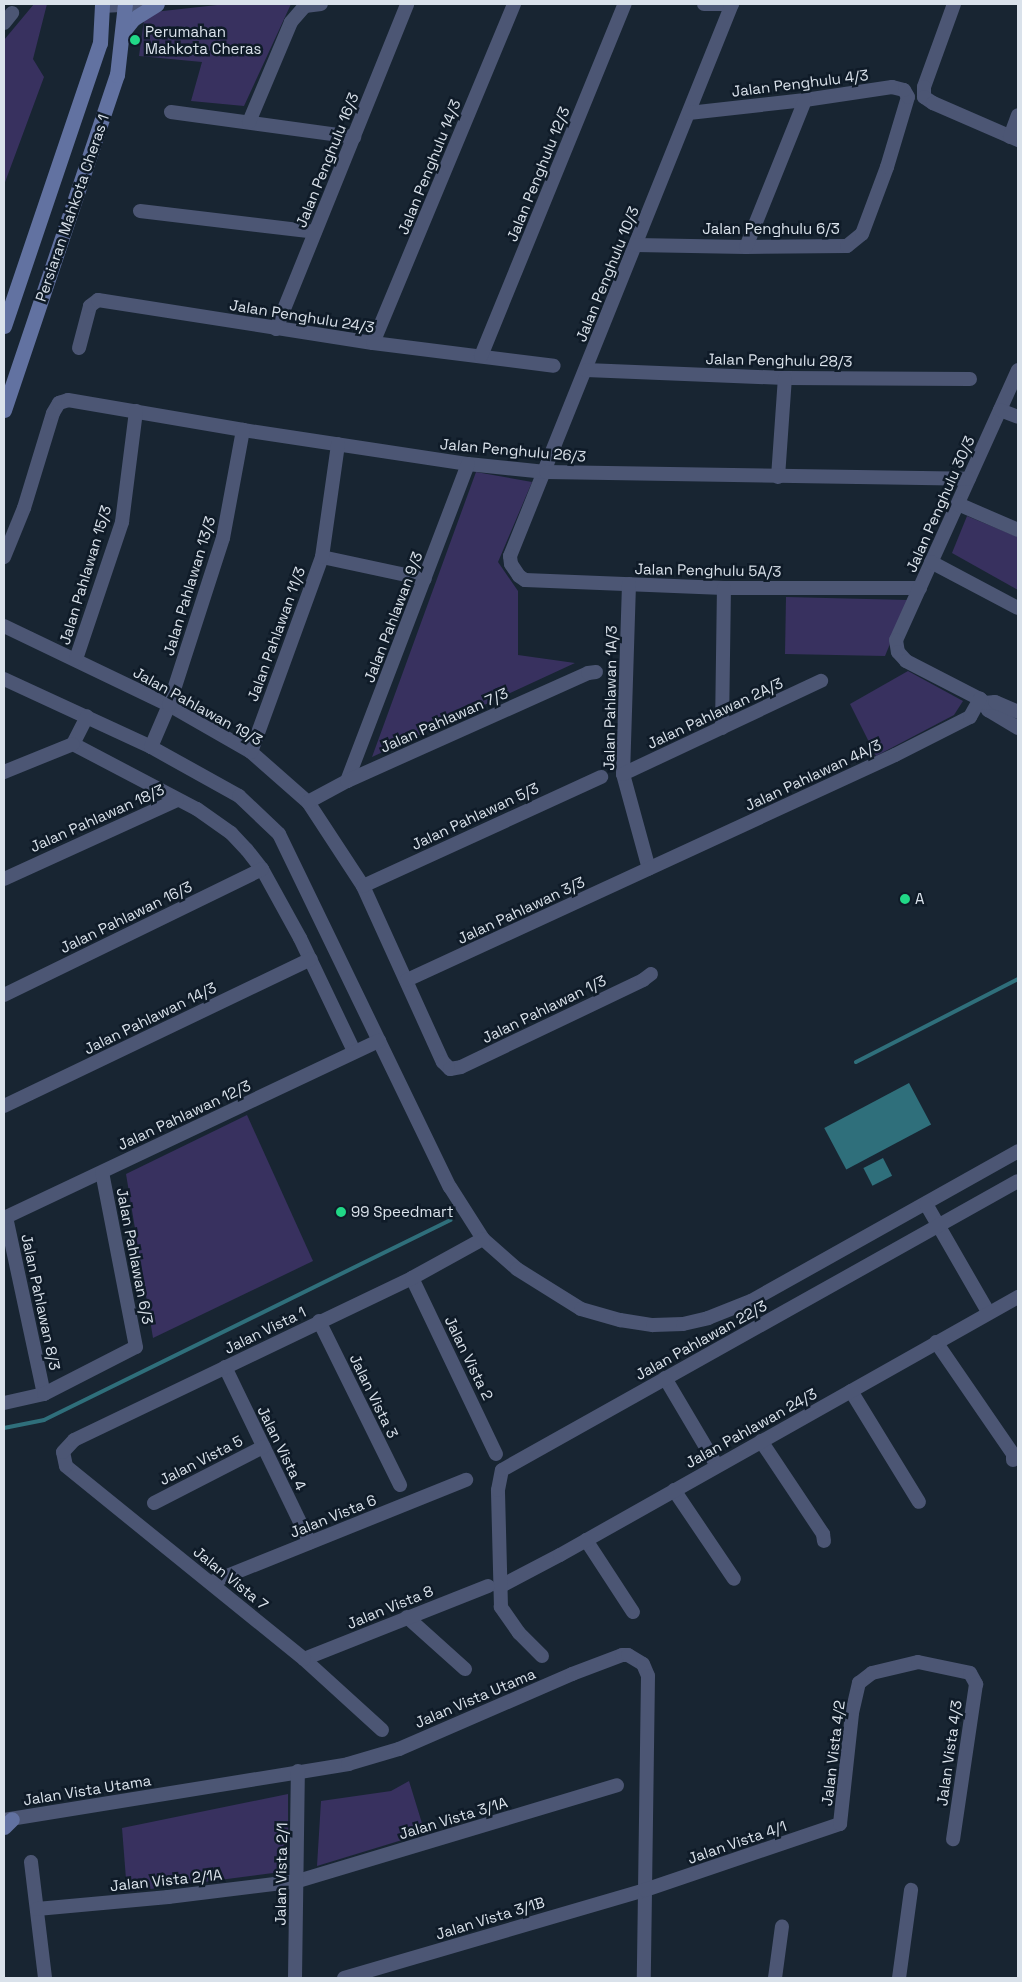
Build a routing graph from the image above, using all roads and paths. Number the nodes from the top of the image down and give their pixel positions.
1 (157, 4) edge
2 (322, 4) edge
3 (407, 4) edge
4 (514, 4) edge
5 (625, 4) edge
6 (704, 4) edge
7 (732, 4) edge
8 (954, 4) edge
9 (102, 5) edge
10 (130, 5) edge
11 (122, 32) junction
12 (904, 90) joint
13 (805, 100) junction
14 (171, 112) dead end
15 (694, 112) junction
16 (1018, 115) edge
17 (249, 122) junction
18 (354, 137) junction
19 (1014, 138) edge
20 (140, 211) dead end
21 (315, 232) junction
22 (639, 245) junction
23 (746, 247) junction
24 (4, 326) edge
25 (276, 329) junction
26 (373, 343) junction
27 (79, 348) dead end
28 (482, 356) junction
29 (554, 366) dead end
30 (586, 370) junction
31 (1018, 370) edge
32 (785, 378) junction
33 (970, 379) dead end
34 (4, 410) edge
35 (1000, 410) junction
36 (136, 411) junction
37 (1018, 417) edge
38 (242, 430) junction
39 (338, 444) junction
40 (468, 464) junction
41 (546, 472) junction
42 (778, 477) junction
43 (969, 479) junction
44 (958, 504) junction
45 (1018, 530) edge
46 (510, 556) joint
47 (4, 557) edge
48 (322, 557) junction
49 (932, 562) junction
50 (425, 579) junction
51 (629, 584) junction
52 (724, 588) junction
53 (920, 588) junction
54 (1018, 608) edge
55 (4, 626) edge
56 (76, 659) junction
57 (596, 672) dead end
58 (4, 679) edge
59 (821, 680) dead end
60 (983, 701) junction
61 (169, 705) junction
62 (1018, 712) edge
63 (88, 716) junction
64 (722, 728) junction
65 (1018, 728) edge
66 (73, 744) junction
67 (151, 747) junction
68 (251, 752) junction
69 (4, 772) edge
70 (623, 774) junction
71 (601, 776) dead end
72 (347, 781) junction
73 (177, 800) junction
74 (308, 802) junction
75 (262, 869) junction
76 (649, 869) junction
77 (4, 879) edge
78 (363, 886) junction
79 (311, 959) junction
80 (651, 974) dead end
81 (407, 980) junction
82 (4, 994) edge
83 (379, 1041) junction
84 (354, 1051) junction
85 (450, 1069) joint
86 (4, 1106) edge
87 (1018, 1151) edge
88 (102, 1172) junction
89 (1018, 1181) edge
90 (926, 1204) junction
91 (5, 1218) edge
92 (938, 1227) junction
93 (483, 1239) junction
94 (412, 1278) junction
95 (1018, 1297) edge
96 (988, 1312) junction
97 (319, 1321) junction
98 (936, 1342) junction
99 (225, 1367) junction
100 (665, 1378) junction
101 (850, 1391) junction
102 (44, 1394) junction
103 (4, 1402) edge
104 (761, 1441) junction
105 (263, 1447) junction
106 (63, 1452) joint
107 (496, 1454) dead end
108 (1013, 1460) dead end
109 (716, 1466) junction
110 (466, 1480) dead end
111 (400, 1485) dead end
112 (674, 1490) junction
113 (919, 1502) dead end
114 (154, 1503) dead end
115 (586, 1540) junction
116 (824, 1541) dead end
117 (310, 1543) junction
118 (734, 1580) dead end
119 (212, 1582) junction
120 (494, 1586) junction
121 (633, 1612) dead end
122 (407, 1618) junction
123 (542, 1656) dead end
124 (304, 1660) junction
125 (465, 1668) dead end
126 (970, 1673) joint
127 (382, 1730) dead end
128 (298, 1771) junction
129 (617, 1785) dead end
130 (6, 1821) edge
131 (840, 1824) joint
132 (953, 1839) dead end
133 (31, 1862) dead end
134 (298, 1881) junction
135 (645, 1890) junction
136 (911, 1890) dead end
137 (37, 1909) junction
138 (782, 1926) dead end
139 (45, 1978) edge
140 (295, 1978) edge
141 (344, 1978) edge
142 (644, 1978) edge
143 (776, 1978) edge
144 (899, 1978) edge

1 - 11 main road
2 - 17 street
3 - 18 street, Jalan Penghulu 16/3
4 - 26 street, Jalan Penghulu 14/3
5 - 28 street, Jalan Penghulu 12/3
6 - 7 street
7 - 15 street, Jalan Penghulu 10/3
8 - 19 street
9 - 10 street
9 - 24 main road, Persiaran Mahkota Cheras 1
10 - 11 main road, Persiaran Mahkota Cheras 1
11 - 34 main road, Persiaran Mahkota Cheras 1
12 - 13 street, Jalan Penghulu 4/3
12 - 23 street, Jalan Penghulu 6/3
13 - 15 street, Jalan Penghulu 4/3
13 - 23 street
14 - 17 street
15 - 22 street, Jalan Penghulu 10/3
16 - 19 street
17 - 18 street
18 - 21 street, Jalan Penghulu 16/3
20 - 21 street
21 - 25 street, Jalan Penghulu 16/3
22 - 23 street, Jalan Penghulu 6/3
22 - 30 street, Jalan Penghulu 10/3
25 - 26 street, Jalan Penghulu 24/3
25 - 27 street, Jalan Penghulu 24/3
26 - 28 street, Jalan Penghulu 24/3
28 - 29 street, Jalan Penghulu 24/3
30 - 32 street, Jalan Penghulu 28/3
30 - 41 street, Jalan Penghulu 10/3
31 - 35 street, Jalan Penghulu 30/3
32 - 33 street, Jalan Penghulu 28/3
32 - 42 street
35 - 37 street
35 - 43 street, Jalan Penghulu 30/3
36 - 38 street, Jalan Penghulu 26/3
36 - 47 street, Jalan Penghulu 26/3
36 - 56 street, Jalan Pahlawan 15/3
38 - 39 street, Jalan Penghulu 26/3
38 - 61 street, Jalan Pahlawan 13/3
39 - 40 street, Jalan Penghulu 26/3
39 - 48 street, Jalan Pahlawan 11/3
40 - 41 street, Jalan Penghulu 26/3
40 - 50 street, Jalan Pahlawan 9/3
41 - 42 street, Jalan Penghulu 26/3
41 - 46 street, Jalan Penghulu 10/3
42 - 43 street, Jalan Penghulu 26/3
43 - 44 street, Jalan Penghulu 30/3
44 - 45 street
44 - 49 street, Jalan Penghulu 30/3
46 - 51 street, Jalan Penghulu 5A/3
48 - 50 street
48 - 68 street, Jalan Pahlawan 11/3
49 - 53 street, Jalan Penghulu 30/3
49 - 54 street
50 - 72 street, Jalan Pahlawan 9/3
51 - 52 street, Jalan Penghulu 5A/3
51 - 70 street, Jalan Pahlawan 1A/3
52 - 53 street, Jalan Penghulu 5A/3
52 - 64 street
53 - 60 street, Jalan Penghulu 30/3
55 - 56 street, Jalan Pahlawan 19/3
56 - 61 street, Jalan Pahlawan 19/3
57 - 72 street, Jalan Pahlawan 7/3
58 - 63 street
59 - 64 street, Jalan Pahlawan 2A/3
60 - 62 street
60 - 65 street
60 - 76 street, Jalan Pahlawan 4A/3
61 - 67 street, Jalan Pahlawan 13/3
61 - 68 street, Jalan Pahlawan 19/3
63 - 66 street
63 - 67 street
64 - 70 street, Jalan Pahlawan 2A/3
66 - 69 street
66 - 73 street
67 - 83 street
68 - 74 street, Jalan Pahlawan 19/3
70 - 76 street, Jalan Pahlawan 1A/3
71 - 78 street, Jalan Pahlawan 5/3
72 - 74 street, Jalan Pahlawan 7/3
73 - 75 street
73 - 77 street, Jalan Pahlawan 18/3
74 - 78 street, Jalan Pahlawan 19/3
75 - 79 street
75 - 82 street, Jalan Pahlawan 16/3
76 - 81 street, Jalan Pahlawan 3/3
78 - 81 street, Jalan Pahlawan 19/3
79 - 84 street
79 - 86 street, Jalan Pahlawan 14/3
80 - 85 street, Jalan Pahlawan 1/3
81 - 85 street, Jalan Pahlawan 19/3
83 - 84 street, Jalan Pahlawan 12/3
83 - 93 street
84 - 88 street, Jalan Pahlawan 12/3
87 - 90 street
88 - 91 street, Jalan Pahlawan 12/3
88 - 102 street, Jalan Pahlawan 6/3
89 - 92 street, Jalan Pahlawan 22/3
90 - 92 street
90 - 93 street
91 - 102 street, Jalan Pahlawan 8/3
92 - 96 street
92 - 100 street, Jalan Pahlawan 22/3
93 - 94 street, Jalan Vista 1
94 - 97 street, Jalan Vista 1
94 - 107 street, Jalan Vista 2
95 - 96 street, Jalan Pahlawan 24/3
96 - 98 street, Jalan Pahlawan 24/3
97 - 99 street, Jalan Vista 1
97 - 111 street, Jalan Vista 3
98 - 101 street, Jalan Pahlawan 24/3
98 - 108 street
99 - 105 street, Jalan Vista 4
99 - 106 street, Jalan Vista 1
100 - 109 street
100 - 120 street, Jalan Pahlawan 22/3
101 - 104 street, Jalan Pahlawan 24/3
101 - 113 street
102 - 103 street
104 - 109 street, Jalan Pahlawan 24/3
104 - 116 street
105 - 114 street, Jalan Vista 5
105 - 117 street, Jalan Vista 4
106 - 119 street, Jalan Vista 7
109 - 112 street, Jalan Pahlawan 24/3
110 - 117 street, Jalan Vista 6
112 - 115 street, Jalan Pahlawan 24/3
112 - 118 street
115 - 120 street, Jalan Pahlawan 24/3
115 - 121 street
117 - 119 street, Jalan Vista 6
119 - 124 street, Jalan Vista 7
120 - 122 street, Jalan Vista 8
120 - 123 street
122 - 124 street, Jalan Vista 8
122 - 125 street
124 - 127 street, Jalan Vista 7
126 - 131 street, Jalan Vista 4/2
126 - 132 street, Jalan Vista 4/3
128 - 130 street, Jalan Vista Utama
128 - 134 street, Jalan Vista 2/1
128 - 135 street, Jalan Vista Utama
129 - 134 street, Jalan Vista 3/1A
131 - 135 street, Jalan Vista 4/1
133 - 137 street
134 - 137 street, Jalan Vista 2/1A
134 - 140 street, Jalan Vista 2/1
135 - 141 street, Jalan Vista 3/1B
135 - 142 street, Jalan Vista Utama
136 - 144 street
137 - 139 street
138 - 143 street

